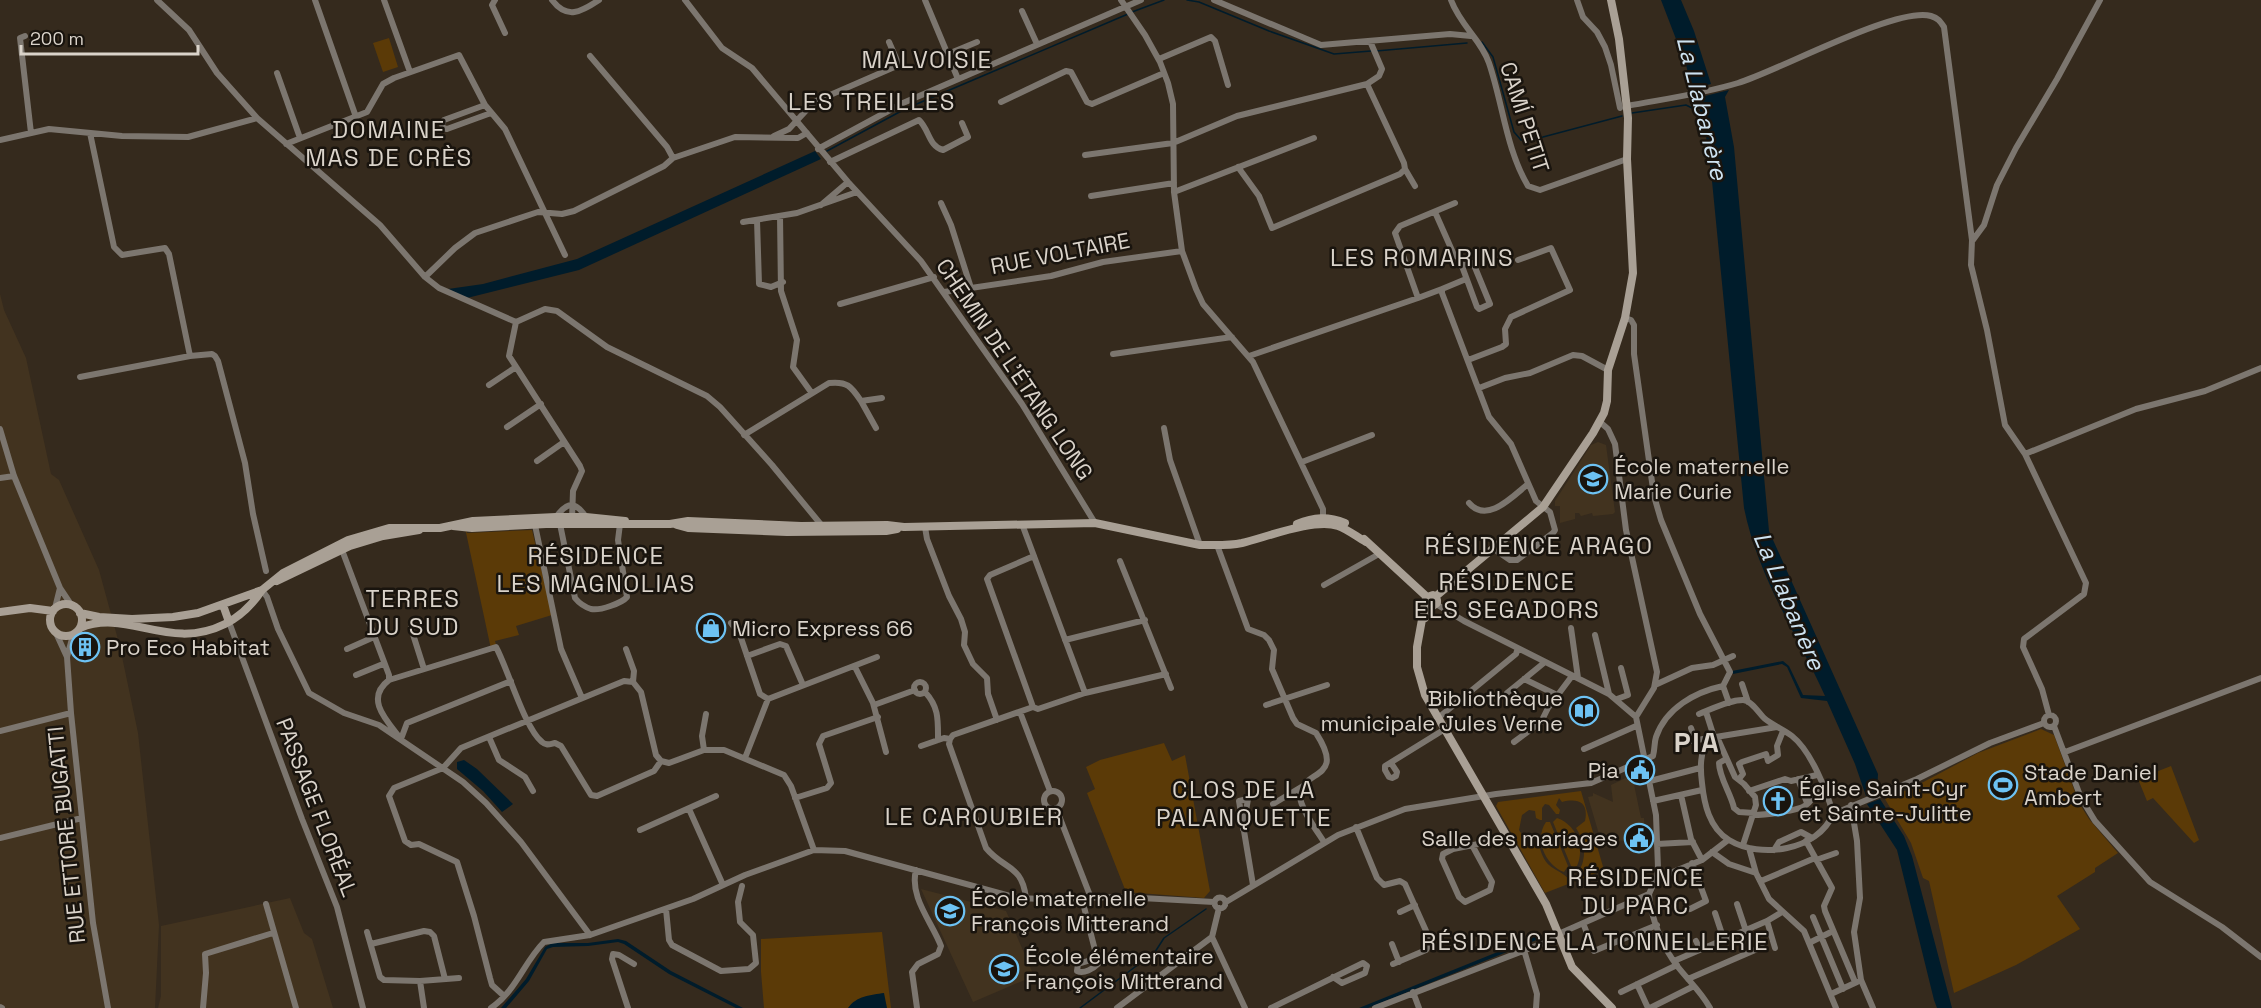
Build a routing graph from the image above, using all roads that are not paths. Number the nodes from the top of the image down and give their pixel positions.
1 (157, 0) edge
2 (315, 0) edge
3 (495, 0) edge
4 (552, 0) edge
5 (598, 0) edge
6 (685, 0) edge
7 (925, 0) edge
8 (1141, 0) edge
9 (1214, 0) edge
10 (1451, 0) edge
11 (1577, 0) edge
12 (1611, 0) edge
13 (2100, 0) edge
14 (387, 2) edge
15 (1126, 8) edge
16 (1022, 11) dead end
17 (505, 33) dead end
18 (25, 36) dead end
19 (1471, 36) junction
20 (889, 42) dead end
21 (976, 42) dead end
22 (1037, 44) junction
23 (1371, 44) junction
24 (948, 54) junction
25 (590, 56) dead end
26 (1159, 59) junction
27 (410, 72) junction
28 (1164, 72) junction
29 (277, 73) dead end
30 (958, 79) junction
31 (1367, 84) junction
32 (1228, 85) dead end
33 (1001, 102) dead end
34 (485, 105) junction
35 (1623, 107) junction
36 (491, 113) junction
37 (356, 117) junction
38 (257, 118) junction
39 (795, 120) junction
40 (962, 123) dead end
41 (31, 133) junction
42 (90, 133) junction
43 (807, 133) junction
44 (774, 136) junction
45 (300, 138) junction
46 (1314, 138) dead end
47 (0, 140) edge
48 (1173, 143) junction
49 (286, 144) junction
50 (819, 149) junction
51 (1085, 155) dead end
52 (673, 158) junction
53 (1627, 159) junction
54 (830, 162) junction
55 (1238, 166) junction
56 (1405, 169) junction
57 (848, 182) junction
58 (1174, 183) junction
59 (1415, 186) dead end
60 (857, 192) junction
61 (1174, 192) junction
62 (1090, 196) dead end
63 (941, 203) dead end
64 (1455, 203) dead end
65 (821, 205) junction
66 (1435, 212) junction
67 (544, 213) junction
68 (780, 216) junction
69 (757, 220) junction
70 (743, 222) dead end
71 (1972, 240) junction
72 (1182, 251) junction
73 (565, 255) dead end
74 (1518, 260) dead end
75 (1461, 266) junction
76 (425, 277) junction
77 (934, 278) junction
78 (1466, 279) junction
79 (783, 282) junction
80 (971, 288) junction
81 (1442, 289) junction
82 (944, 292) junction
83 (1418, 298) junction
84 (840, 304) dead end
85 (1625, 318) junction
86 (516, 321) junction
87 (1232, 337) junction
88 (1113, 354) dead end
89 (190, 356) junction
90 (1249, 356) junction
91 (1468, 360) junction
92 (516, 367) junction
93 (2261, 368) edge
94 (1608, 370) junction
95 (80, 377) dead end
96 (489, 385) dead end
97 (1479, 388) junction
98 (811, 392) junction
99 (882, 398) dead end
100 (861, 401) junction
101 (541, 404) junction
102 (1600, 422) junction
103 (507, 426) dead end
104 (876, 428) dead end
105 (1164, 428) dead end
106 (0, 429) edge
107 (744, 435) junction
108 (1372, 435) dead end
109 (564, 442) junction
110 (2025, 454) junction
111 (537, 461) dead end
112 (1302, 462) junction
113 (14, 476) junction
114 (0, 478) edge
115 (1528, 484) junction
116 (1469, 503) dead end
117 (572, 504) junction
118 (1543, 507) junction
119 (572, 519) junction
120 (558, 520) junction
121 (585, 520) junction
122 (1323, 521) junction
123 (637, 523) junction
124 (546, 524) junction
125 (620, 524) junction
126 (670, 524) junction
127 (1022, 524) junction
128 (1095, 524) junction
129 (535, 525) junction
130 (453, 526) junction
131 (925, 527) junction
132 (427, 528) junction
133 (825, 529) junction
134 (1200, 545) junction
135 (1217, 545) junction
136 (1494, 549) junction
137 (342, 550) junction
138 (1378, 554) junction
139 (1034, 556) junction
140 (1120, 561) dead end
141 (266, 571) dead end
142 (271, 583) junction
143 (1324, 585) dead end
144 (60, 588) junction
145 (262, 590) junction
146 (1431, 602) junction
147 (223, 605) junction
148 (72, 606) junction
149 (16, 610) junction
150 (54, 610) junction
151 (0, 612) edge
152 (80, 613) junction
153 (1145, 620) junction
154 (229, 622) junction
155 (50, 623) junction
156 (731, 623) dead end
157 (80, 628) junction
158 (411, 628) dead end
159 (1571, 628) dead end
160 (56, 633) junction
161 (73, 635) junction
162 (1595, 635) dead end
163 (374, 637) junction
164 (1065, 640) junction
165 (1518, 648) junction
166 (347, 649) dead end
167 (626, 649) dead end
168 (747, 656) junction
169 (1732, 656) dead end
170 (67, 657) junction
171 (878, 657) dead end
172 (1723, 660) junction
173 (1545, 662) junction
174 (383, 664) junction
175 (855, 667) junction
176 (1622, 668) dead end
177 (424, 669) junction
178 (1166, 674) junction
179 (356, 675) dead end
180 (1575, 677) junction
181 (2261, 678) edge
182 (1524, 679) junction
183 (389, 680) junction
184 (511, 681) junction
185 (633, 682) junction
186 (1742, 684) dead end
187 (803, 685) junction
188 (1326, 685) dead end
189 (1654, 686) junction
190 (1723, 686) junction
191 (1171, 688) dead end
192 (915, 690) junction
193 (925, 692) junction
194 (1085, 693) junction
195 (1508, 693) dead end
196 (1609, 694) junction
197 (1557, 696) junction
198 (582, 698) junction
199 (768, 699) junction
200 (1285, 699) junction
201 (1617, 699) junction
202 (1748, 702) junction
203 (1729, 703) junction
204 (874, 705) junction
205 (1266, 705) dead end
206 (1033, 707) junction
207 (1020, 712) junction
208 (71, 713) junction
209 (706, 714) dead end
210 (2049, 715) junction
211 (878, 717) junction
212 (1636, 717) junction
213 (1438, 718) junction
214 (527, 720) junction
215 (997, 720) junction
216 (2044, 723) junction
217 (1636, 726) junction
218 (2054, 726) junction
219 (1690, 728) dead end
220 (1445, 729) junction
221 (1780, 729) junction
222 (0, 731) edge
223 (489, 737) junction
224 (1713, 738) junction
225 (400, 739) junction
226 (950, 739) junction
227 (938, 740) junction
228 (1514, 742) dead end
229 (921, 746) dead end
230 (1584, 749) dead end
231 (704, 750) junction
232 (886, 752) dead end
233 (2065, 752) junction
234 (745, 758) junction
235 (1646, 759) junction
236 (1726, 759) junction
237 (661, 761) junction
238 (1391, 763) dead end
239 (443, 768) junction
240 (1700, 768) junction
241 (1817, 775) junction
242 (1740, 779) junction
243 (1798, 779) junction
244 (1650, 781) junction
245 (1306, 784) junction
246 (1823, 789) junction
247 (1702, 790) junction
248 (1752, 790) junction
249 (533, 791) dead end
250 (1050, 791) junction
251 (1681, 795) junction
252 (716, 796) dead end
253 (1483, 796) junction
254 (795, 798) junction
255 (1653, 801) junction
256 (1807, 803) junction
257 (1273, 804) dead end
258 (1851, 805) junction
259 (1056, 808) junction
260 (689, 809) junction
261 (1754, 814) junction
262 (1833, 814) junction
263 (82, 818) junction
264 (1356, 827) junction
265 (1244, 829) dead end
266 (640, 830) dead end
267 (0, 838) edge
268 (1509, 838) junction
269 (1809, 839) junction
270 (1728, 840) junction
271 (1324, 842) junction
272 (1693, 842) junction
273 (1657, 844) junction
274 (1472, 845) junction
275 (1746, 846) junction
276 (814, 850) junction
277 (1712, 852) junction
278 (1836, 853) dead end
279 (1816, 859) junction
280 (1702, 860) junction
281 (1692, 863) junction
282 (916, 870) junction
283 (1756, 873) junction
284 (1657, 876) junction
285 (1761, 881) junction
286 (723, 885) junction
287 (1253, 885) junction
288 (742, 886) dead end
289 (1649, 894) junction
290 (1026, 898) junction
291 (1091, 898) junction
292 (1082, 899) junction
293 (1214, 902) junction
294 (1226, 902) junction
295 (266, 904) dead end
296 (1737, 904) dead end
297 (1415, 905) junction
298 (1219, 908) junction
299 (666, 909) junction
300 (1690, 909) dead end
301 (1400, 912) dead end
302 (1782, 912) junction
303 (1715, 913) dead end
304 (1814, 917) dead end
305 (1767, 921) junction
306 (1583, 923) junction
307 (1657, 925) junction
308 (1746, 931) junction
309 (1833, 931) junction
310 (367, 932) dead end
311 (273, 933) junction
312 (590, 935) junction
313 (1212, 937) junction
314 (1559, 937) junction
315 (1821, 937) junction
316 (1696, 940) dead end
317 (1724, 940) junction
318 (1809, 943) junction
319 (371, 944) junction
320 (1392, 944) dead end
321 (1762, 947) dead end
322 (1775, 948) dead end
323 (1700, 949) junction
324 (1524, 950) junction
325 (2261, 957) edge
326 (1097, 958) dead end
327 (1676, 963) junction
328 (634, 964) dead end
329 (1333, 977) junction
330 (459, 978) dead end
331 (1688, 979) junction
332 (445, 980) junction
333 (420, 981) junction
334 (1858, 981) junction
335 (1637, 984) junction
336 (1694, 986) junction
337 (1843, 988) junction
338 (1413, 992) junction
339 (1621, 992) dead end
340 (1831, 994) junction
341 (504, 996) junction
342 (108, 1008) edge
343 (203, 1008) edge
344 (296, 1008) edge
345 (363, 1008) edge
346 (423, 1008) edge
347 (491, 1008) edge
348 (628, 1008) edge
349 (917, 1008) edge
350 (1116, 1008) edge
351 (1245, 1008) edge
352 (1271, 1008) edge
353 (1375, 1008) edge
354 (1419, 1008) edge
355 (1536, 1008) edge
356 (1612, 1008) edge
357 (1649, 1008) edge
358 (1710, 1008) edge
359 (1836, 1008) edge
360 (1873, 1008) edge

1 - 38 street
2 - 37 street
3 - 17 street
4 - 5 street
6 - 39 street, CHEMIN DE L'ÉTANG LONG
7 - 24 street
8 - 15 street
9 - 23 street
10 - 19 street, CAMÍ PETIT
11 - 35 street
12 - 35 main road
13 - 71 street
14 - 27 street
15 - 22 street
15 - 26 street
16 - 22 street
18 - 41 street
19 - 23 street
19 - 53 street, CAMÍ PETIT
20 - 39 street
21 - 24 street
22 - 30 street
23 - 31 street
24 - 30 street
25 - 52 street
26 - 28 street
26 - 32 street
27 - 34 street
27 - 37 street
28 - 33 street
28 - 48 street
29 - 45 street
30 - 50 street
31 - 48 street
31 - 56 street
34 - 36 street
34 - 36 street
35 - 53 main road
35 - 71 street
36 - 67 street
37 - 45 street
38 - 42 street
38 - 49 street
39 - 43 street, CHEMIN DE L'ÉTANG LONG
39 - 44 street
40 - 54 street
41 - 42 street
41 - 47 street
42 - 89 street
43 - 44 street
43 - 50 street, CHEMIN DE L'ÉTANG LONG
44 - 52 street
45 - 49 street
46 - 55 street
48 - 51 street
48 - 58 street
49 - 76 street
50 - 54 street, CHEMIN DE L'ÉTANG LONG
52 - 67 street
53 - 85 main road
54 - 57 street, CHEMIN DE L'ÉTANG LONG
55 - 56 street
55 - 61 street
56 - 59 street
57 - 60 street, CHEMIN DE L'ÉTANG LONG
57 - 65 street
58 - 61 street
58 - 62 street
60 - 65 street
60 - 77 street, CHEMIN DE L'ÉTANG LONG
61 - 72 street
63 - 80 street
64 - 66 street
65 - 68 street
66 - 75 street
66 - 83 street
67 - 73 street
67 - 76 street
68 - 69 street
68 - 79 street
69 - 70 street
69 - 79 street
71 - 110 street
72 - 80 street, RUE VOLTAIRE
72 - 87 street
74 - 91 street
75 - 78 street
75 - 78 street
76 - 86 street
77 - 82 street, CHEMIN DE L'ÉTANG LONG
77 - 84 street
78 - 81 street
79 - 98 street
80 - 82 street, RUE VOLTAIRE
81 - 83 street
81 - 91 street
82 - 128 street, CHEMIN DE L'ÉTANG LONG
83 - 90 street
85 - 94 main road
85 - 172 street
86 - 92 street
86 - 107 street
87 - 88 street
87 - 90 street
89 - 95 street
89 - 141 street
90 - 112 street
91 - 97 street
92 - 96 street
92 - 101 street
93 - 110 street
94 - 97 street
94 - 102 main road
97 - 115 street
98 - 100 street
98 - 107 street
99 - 100 street
100 - 104 street
101 - 103 street
101 - 109 street
102 - 118 main road
102 - 189 street
105 - 134 street
106 - 113 street
107 - 133 street
108 - 112 street
109 - 111 street
109 - 117 street
110 - 210 street
112 - 122 street
113 - 114 street
113 - 144 street
115 - 116 street
115 - 118 street
117 - 119 street
117 - 120 street
117 - 121 street
118 - 136 main road
118 - 136 street
119 - 120 main road
119 - 121 main road
119 - 124 street
120 - 121 main road
120 - 124 main road
120 - 125 street
120 - 130 main road
121 - 123 main road
121 - 125 main road
122 - 135 main road
122 - 138 main road
123 - 125 main road
123 - 126 main road
124 - 129 main road
126 - 133 main road
126 - 133 main road
127 - 128 main road
127 - 131 main road
127 - 139 street
128 - 134 main road
129 - 130 main road
129 - 198 street
130 - 132 main road
131 - 133 main road
131 - 215 street
132 - 137 main road
132 - 142 main road
134 - 135 main road
135 - 200 street
136 - 146 main road
137 - 142 main road
137 - 163 street
138 - 143 street
138 - 146 main road
139 - 164 street
139 - 206 street
140 - 153 street
142 - 145 main road
144 - 148 street
144 - 150 street
145 - 147 main road
145 - 154 main road
145 - 225 street
146 - 165 street
146 - 213 main road
147 - 152 main road
147 - 154 main road
148 - 150 main road
148 - 152 main road
149 - 150 main road
149 - 151 main road
149 - 155 main road
150 - 155 main road
152 - 157 main road
153 - 164 street
153 - 178 street
154 - 157 main road
154 - 345 street, PASSAGE FLORÉAL
155 - 160 main road
156 - 168 street
157 - 161 main road
158 - 177 street
159 - 180 street
160 - 161 main road
160 - 170 street, RUE ETTORE BUGATTI
161 - 170 street, RUE ETTORE BUGATTI
162 - 196 street
163 - 166 street
163 - 174 street
164 - 194 street
165 - 173 street
165 - 213 street
167 - 185 street
168 - 187 street
168 - 199 street
169 - 172 street
170 - 208 street, RUE ETTORE BUGATTI
171 - 175 street
172 - 189 street
172 - 190 street
173 - 180 street
173 - 182 street
174 - 179 street
174 - 183 street
175 - 187 street
175 - 204 street
176 - 201 street
177 - 183 street
177 - 184 street
178 - 191 street
178 - 194 street
180 - 196 street
180 - 197 street
181 - 233 street
182 - 195 street
182 - 197 street
183 - 225 street
184 - 214 street
184 - 225 street
185 - 198 street
185 - 237 street
186 - 202 street
187 - 199 street
188 - 200 street
189 - 212 street
190 - 203 street
190 - 235 street
192 - 193 street
192 - 193 street
192 - 204 street
193 - 227 street
194 - 206 street
196 - 201 street
197 - 228 street
198 - 214 street
199 - 234 street
200 - 205 street
200 - 245 street
201 - 212 street
202 - 203 street
202 - 221 street
203 - 224 street
204 - 211 street
206 - 207 street
207 - 215 street
207 - 250 street
208 - 222 street
208 - 263 street, RUE ETTORE BUGATTI
209 - 231 street
210 - 216 street
210 - 218 street
211 - 232 street
211 - 254 street
212 - 217 street
213 - 220 main road
214 - 223 street
214 - 237 street
215 - 226 street
216 - 218 street
216 - 258 street
217 - 230 street
217 - 235 street
218 - 233 street
219 - 224 street
220 - 238 street
220 - 253 main road
221 - 224 street
221 - 241 street
221 - 242 street
223 - 239 street
223 - 249 street
224 - 236 street
224 - 240 street
225 - 239 street
226 - 227 street
226 - 290 street
227 - 229 street
231 - 234 street
231 - 237 street
233 - 325 street
234 - 254 street
235 - 244 street
235 - 253 street
236 - 242 street
236 - 261 street
239 - 312 street
239 - 341 street
240 - 244 street
240 - 247 street
241 - 243 street
241 - 246 street
242 - 248 street
243 - 248 street
243 - 256 street
244 - 255 street
245 - 257 street
245 - 271 street
246 - 256 street
246 - 262 street
247 - 251 street
247 - 270 street
248 - 261 street
250 - 259 street
250 - 259 street
251 - 255 street
251 - 272 street
252 - 260 street
253 - 264 street
253 - 268 main road
254 - 276 street
255 - 273 street
256 - 261 street
258 - 262 street
258 - 334 street
259 - 291 street
260 - 266 street
260 - 286 street
261 - 275 street
262 - 269 street
263 - 267 street
263 - 342 street, RUE ETTORE BUGATTI
264 - 271 street
264 - 297 street
265 - 287 street
268 - 274 street
268 - 314 main road
269 - 275 street
269 - 279 street
270 - 275 street
270 - 277 street
271 - 287 street
272 - 273 street
272 - 280 street
273 - 284 street
274 - 274 street
275 - 283 street
276 - 282 street
276 - 286 street
277 - 280 street
277 - 283 street
278 - 279 street
279 - 285 street
279 - 309 street
280 - 281 street
281 - 284 street
281 - 300 street
282 - 290 street
282 - 349 street
283 - 285 street
284 - 289 street
285 - 302 street
286 - 299 street
287 - 294 street
288 - 299 street
289 - 306 street
289 - 307 street
290 - 292 street
291 - 292 street
291 - 293 street
292 - 326 street
293 - 294 street
293 - 298 street
294 - 298 street
295 - 311 street
296 - 308 street
297 - 301 street
297 - 320 street
298 - 313 street
299 - 312 street
302 - 305 street
302 - 318 street
303 - 317 street
304 - 315 street
305 - 308 street
305 - 322 street
306 - 307 street
306 - 314 street
307 - 327 street
308 - 317 street
309 - 315 street
309 - 334 street
310 - 319 street
311 - 343 street
311 - 344 street
312 - 341 street
313 - 350 street
313 - 351 street
314 - 324 street
314 - 356 main road
315 - 318 street
315 - 337 street
316 - 323 street
317 - 323 street
318 - 340 street
319 - 332 street
319 - 333 street
321 - 331 street
323 - 327 street
324 - 338 street
324 - 355 street
327 - 331 street
327 - 335 street
328 - 348 street
329 - 329 street
329 - 352 street
330 - 332 street
331 - 336 street
332 - 333 street
333 - 346 street
334 - 337 street
334 - 360 street
335 - 339 street
335 - 357 street
336 - 357 street
336 - 358 street
337 - 340 street
338 - 353 street
338 - 354 street
340 - 359 street
341 - 347 street

